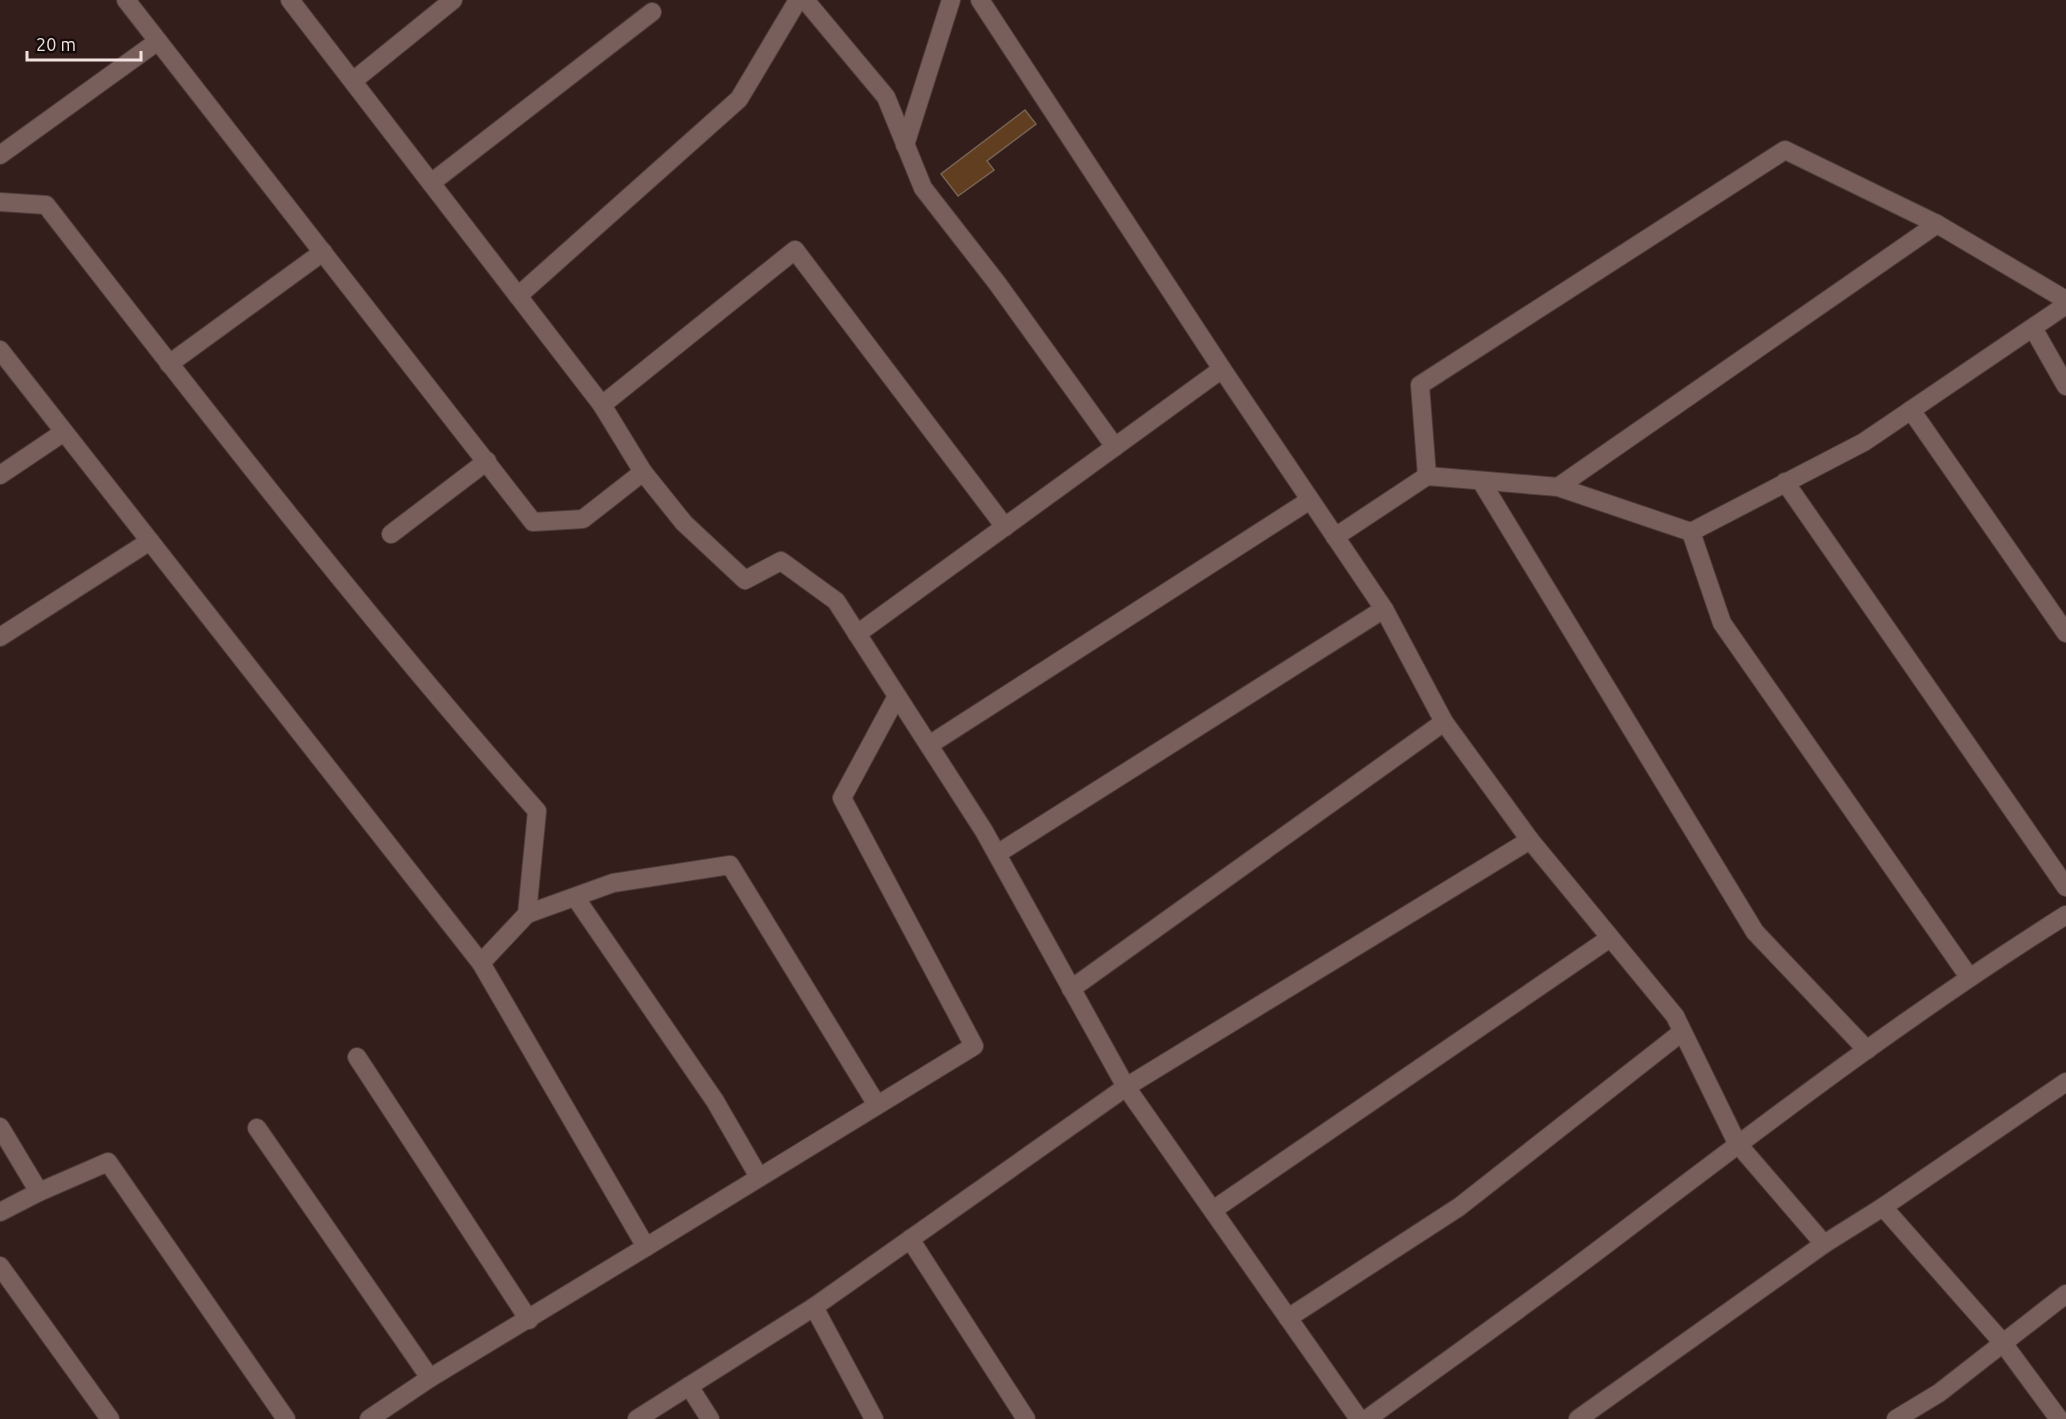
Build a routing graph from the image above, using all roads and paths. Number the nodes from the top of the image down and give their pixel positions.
1 (126, 0) edge
2 (290, 0) edge
3 (453, 0) edge
4 (798, 0) edge
5 (805, 0) edge
6 (951, 0) edge
7 (980, 0) edge
8 (652, 12) dead end
9 (158, 41) junction
10 (353, 81) junction
11 (905, 145) junction
12 (0, 155) edge
13 (431, 183) junction
14 (0, 202) edge
15 (1937, 224) junction
16 (322, 252) junction
17 (518, 296) junction
18 (2066, 300) edge
19 (2066, 306) edge
20 (2033, 328) junction
21 (0, 350) edge
22 (170, 364) junction
23 (1222, 369) junction
24 (2066, 386) edge
25 (602, 405) junction
26 (1911, 410) junction
27 (64, 432) junction
28 (1115, 447) junction
29 (487, 461) junction
30 (643, 472) junction
31 (0, 475) edge
32 (1427, 476) junction
33 (1481, 481) junction
34 (1785, 482) junction
35 (1558, 487) junction
36 (1310, 500) junction
37 (1005, 527) junction
38 (1691, 532) junction
39 (391, 534) dead end
40 (1335, 537) junction
41 (150, 541) junction
42 (1384, 609) junction
43 (2066, 633) edge
44 (857, 634) junction
45 (0, 637) edge
46 (897, 696) junction
47 (1444, 722) junction
48 (928, 745) junction
49 (1530, 840) junction
50 (997, 854) junction
51 (2066, 886) edge
52 (575, 897) junction
53 (527, 914) junction
54 (2066, 915) edge
55 (1610, 938) junction
56 (481, 963) junction
57 (1969, 977) junction
58 (1071, 989) junction
59 (1682, 1032) junction
60 (1867, 1050) junction
61 (357, 1057) dead end
62 (2066, 1082) edge
63 (1125, 1087) junction
64 (877, 1105) junction
65 (0, 1127) edge
66 (257, 1128) dead end
67 (1737, 1143) junction
68 (759, 1177) junction
69 (39, 1192) junction
70 (1883, 1207) junction
71 (1213, 1210) junction
72 (0, 1212) edge
73 (910, 1239) junction
74 (1824, 1244) junction
75 (646, 1247) junction
76 (0, 1266) edge
77 (2066, 1294) edge
78 (814, 1307) junction
79 (1288, 1318) junction
80 (529, 1320) junction
81 (2003, 1343) junction
82 (430, 1378) junction
83 (689, 1386) junction
84 (110, 1419) edge
85 (286, 1419) edge
86 (369, 1419) edge
87 (637, 1419) edge
88 (710, 1419) edge
89 (874, 1419) edge
90 (1026, 1419) edge
91 (1359, 1419) edge
92 (1367, 1419) edge
93 (1578, 1419) edge
94 (1896, 1419) edge
95 (2059, 1419) edge

1 - 9 street
2 - 10 street
3 - 10 street
4 - 17 street
5 - 11 street
6 - 11 street
7 - 23 street
8 - 13 street
9 - 12 street
9 - 16 street
10 - 13 street
11 - 28 street
13 - 17 street
14 - 22 street
15 - 18 street
15 - 32 street
15 - 35 street
16 - 22 street
16 - 29 street
17 - 25 street
19 - 20 street
20 - 24 street
20 - 26 street
21 - 27 street
22 - 53 street
23 - 28 street
23 - 36 street
25 - 30 street
25 - 37 street
26 - 34 street
26 - 43 street
27 - 31 street
27 - 41 street
28 - 37 street
29 - 30 street
29 - 39 street
30 - 44 street
32 - 33 street
32 - 40 street
33 - 35 street
33 - 60 street
34 - 38 street
34 - 51 street
35 - 38 street
36 - 40 street
36 - 48 street
37 - 44 street
38 - 57 street
40 - 42 street
41 - 45 street
41 - 56 street
42 - 47 street
42 - 50 street
44 - 46 street
46 - 48 street
46 - 64 street
47 - 49 street
47 - 58 street
48 - 50 street
49 - 55 street
49 - 63 street
50 - 58 street
52 - 53 street
52 - 64 street
52 - 68 street
53 - 56 street
54 - 57 street
55 - 59 street
55 - 71 street
56 - 75 street
57 - 60 street
58 - 63 street
59 - 67 street
59 - 79 street
60 - 67 street
61 - 80 street
62 - 70 street
63 - 71 street
63 - 73 street
64 - 68 street
65 - 69 street
66 - 82 street
67 - 74 street
67 - 92 street
68 - 75 street
69 - 72 street
69 - 85 street
70 - 74 street
70 - 81 street
71 - 79 street
73 - 78 street
73 - 90 street
74 - 93 street
75 - 80 street
76 - 84 street
77 - 81 street
78 - 83 street
78 - 89 street
79 - 91 street
80 - 82 street
81 - 94 street
81 - 95 street
82 - 86 street
83 - 87 street
83 - 88 street

